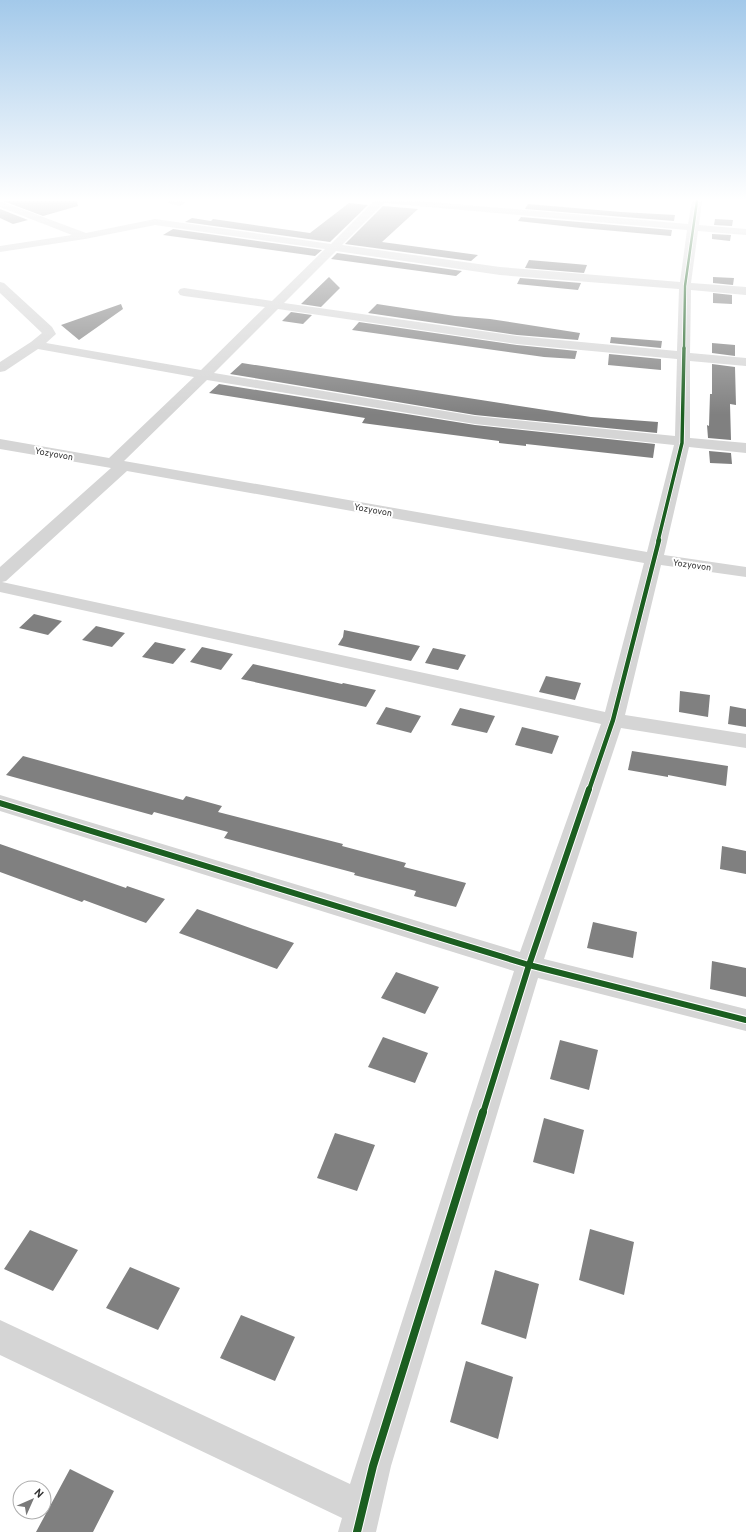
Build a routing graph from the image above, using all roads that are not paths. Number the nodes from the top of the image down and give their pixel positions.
1 (307, 272) edge
2 (518, 272) edge
3 (687, 272) edge
4 (0, 286) edge
5 (685, 286) junction
6 (746, 291) edge
7 (184, 292) dead end
8 (274, 306) junction
9 (36, 345) junction
10 (684, 357) junction
11 (746, 362) edge
12 (0, 368) edge
13 (204, 375) junction
14 (682, 443) junction
15 (0, 444) edge
16 (746, 448) edge
17 (118, 465) junction
18 (654, 559) junction
19 (746, 572) edge
20 (0, 577) edge
21 (0, 587) edge
22 (613, 720) junction
23 (746, 741) edge
24 (0, 803) edge
25 (529, 965) junction
26 (746, 1020) edge
27 (0, 1337) edge
28 (360, 1521) edge

1 - 8 street
2 - 5 street
3 - 5 street
4 - 9 street
5 - 6 street
5 - 10 street
7 - 8 street
8 - 10 street
8 - 13 street
9 - 12 street
9 - 13 street
10 - 11 street
10 - 14 street
13 - 14 street
13 - 17 street
14 - 16 street
14 - 18 street
15 - 17 street, Yozyovon
17 - 18 street, Yozyovon
17 - 20 street
18 - 19 street, Yozyovon
18 - 22 street
21 - 22 street
22 - 23 street
22 - 25 street
24 - 25 street
25 - 26 street
25 - 28 street
27 - 28 street

